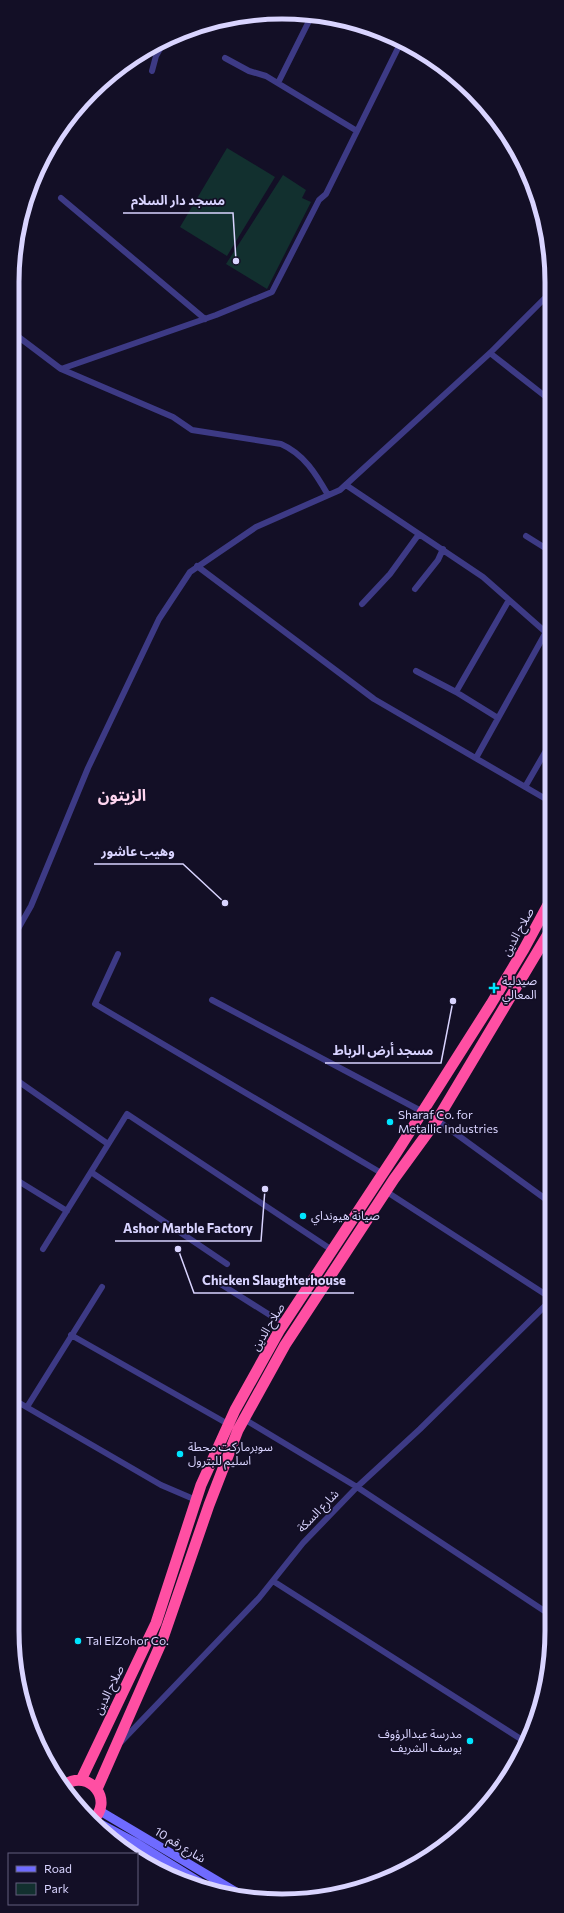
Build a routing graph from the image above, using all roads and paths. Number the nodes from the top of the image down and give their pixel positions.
1 (309, 21) edge
2 (399, 46) edge
3 (160, 49) edge
4 (225, 58) dead end
5 (152, 71) dead end
6 (278, 84) junction
7 (357, 131) junction
8 (61, 198) dead end
9 (545, 298) edge
10 (206, 319) junction
11 (19, 337) edge
12 (490, 353) junction
13 (61, 369) junction
14 (545, 396) edge
15 (346, 485) junction
16 (328, 495) junction
17 (419, 534) junction
18 (526, 536) dead end
19 (545, 548) edge
20 (443, 549) junction
21 (197, 566) junction
22 (415, 589) dead end
23 (509, 600) junction
24 (362, 604) dead end
25 (545, 631) edge
26 (545, 639) edge
27 (416, 671) dead end
28 (456, 692) junction
29 (498, 718) junction
30 (545, 751) edge
31 (476, 758) junction
32 (525, 787) junction
33 (545, 799) edge
34 (545, 910) edge
35 (19, 927) edge
36 (545, 939) edge
37 (118, 954) dead end
38 (212, 1000) dead end
39 (19, 1082) edge
40 (423, 1112) junction
41 (437, 1120) junction
42 (108, 1144) junction
43 (91, 1172) junction
44 (383, 1174) junction
45 (19, 1181) edge
46 (387, 1192) junction
47 (545, 1199) edge
48 (67, 1211) junction
49 (43, 1249) dead end
50 (332, 1250) junction
51 (227, 1264) dead end
52 (219, 1283) dead end
53 (102, 1287) dead end
54 (545, 1294) edge
55 (545, 1306) edge
56 (284, 1324) junction
57 (71, 1335) junction
58 (19, 1403) edge
59 (27, 1407) junction
60 (244, 1419) junction
61 (228, 1424) junction
62 (357, 1487) junction
63 (196, 1500) junction
64 (273, 1581) junction
65 (545, 1611) edge
66 (522, 1739) edge
67 (114, 1749) junction
68 (81, 1780) junction
69 (67, 1783) edge
70 (97, 1789) junction
71 (95, 1817) edge
72 (97, 1818) edge
73 (98, 1819) edge
74 (195, 1879) edge
75 (228, 1888) edge

1 - 6 street
2 - 7 street
3 - 5 street
4 - 6 street
6 - 7 street
7 - 10 street
8 - 10 street
9 - 12 street
10 - 13 street
11 - 13 street
12 - 14 street
12 - 15 street
13 - 16 street
15 - 16 street
15 - 17 street
16 - 21 street
17 - 20 street
17 - 24 street
18 - 19 street
20 - 22 street
20 - 23 street
21 - 31 street
21 - 35 street
23 - 25 street
23 - 28 street
26 - 29 street
27 - 28 street
28 - 29 street
29 - 31 street
30 - 32 street
31 - 32 street
32 - 33 street
34 - 40 highway, صلاح الدين
36 - 41 highway, صلاح الدين
37 - 44 street
38 - 40 street
39 - 42 street
40 - 44 highway, صلاح الدين
41 - 46 highway, صلاح الدين
41 - 47 street
42 - 43 street
42 - 50 street
43 - 48 street
43 - 51 street
44 - 50 highway, صلاح الدين
45 - 48 street
46 - 54 street
46 - 60 highway, صلاح الدين
48 - 49 street
50 - 56 highway, صلاح الدين
52 - 56 street
53 - 57 street
55 - 62 street, شارع السكة
56 - 61 highway, صلاح الدين
57 - 59 street
57 - 61 street
58 - 59 street
59 - 63 street
60 - 62 street
60 - 67 highway, صلاح الدين
61 - 63 highway, صلاح الدين
62 - 64 street, شارع السكة
62 - 65 street
63 - 68 highway, صلاح الدين
64 - 66 street
64 - 67 street, شارع السكة
67 - 70 highway, صلاح الدين
68 - 69 highway
68 - 70 highway
70 - 71 highway
72 - 75 main road, شارع رقم 10
73 - 74 main road, شارع رقم 10

